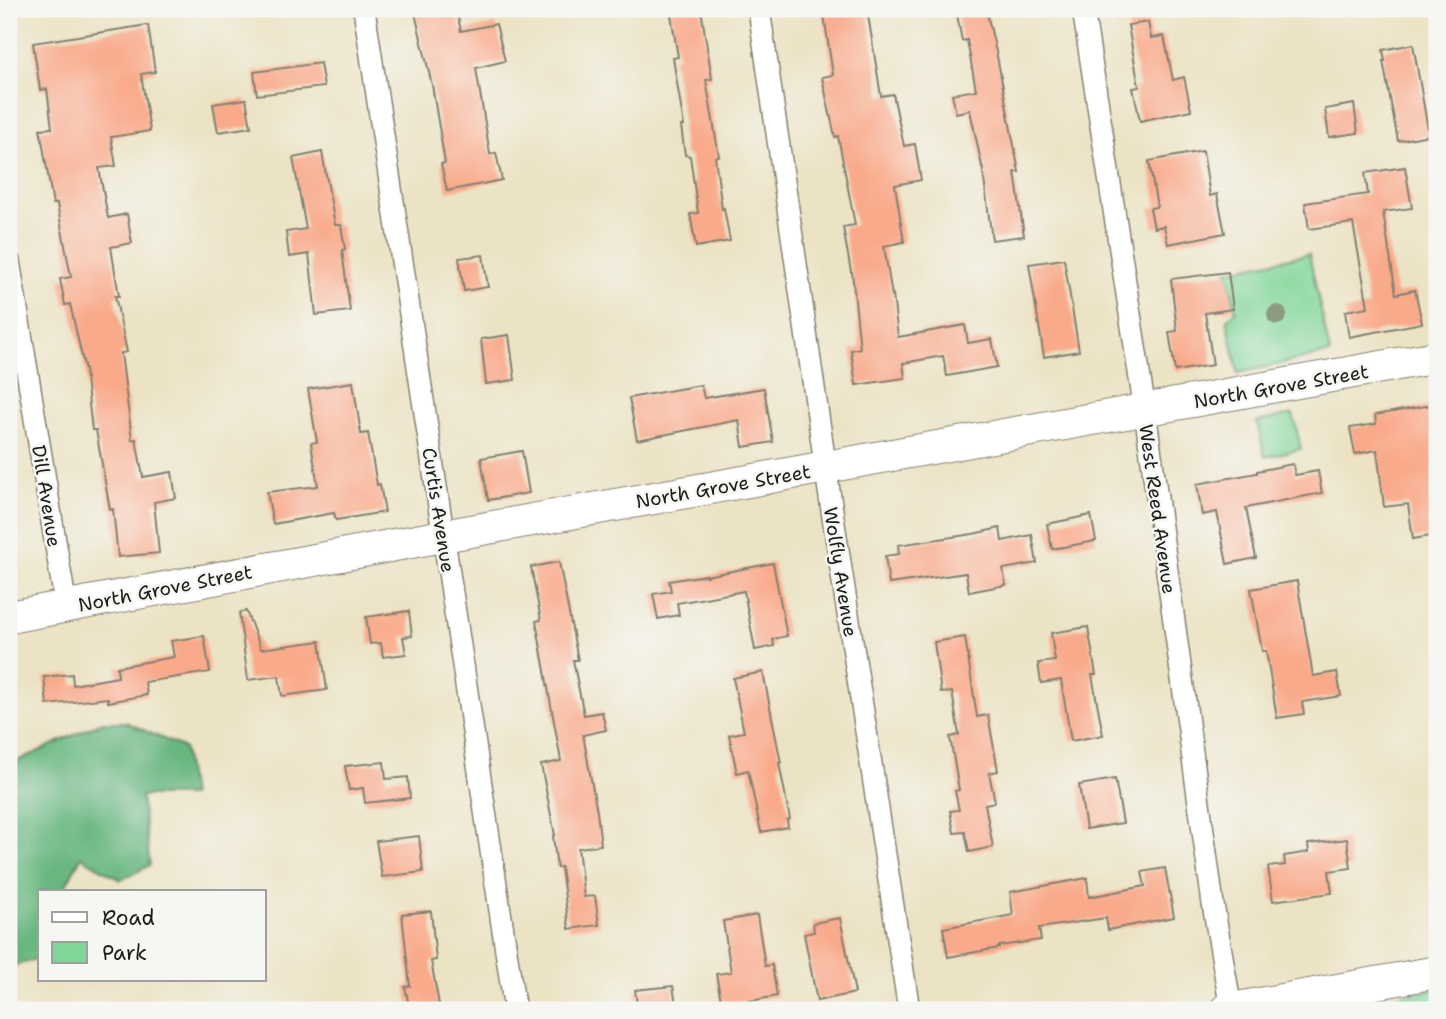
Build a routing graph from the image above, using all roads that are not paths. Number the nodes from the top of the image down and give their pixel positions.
1 (364, 9) edge
2 (759, 9) edge
3 (1083, 9) edge
4 (9, 261) edge
5 (1437, 357) edge
6 (1145, 411) junction
7 (826, 468) junction
8 (443, 536) junction
9 (66, 607) junction
10 (9, 617) edge
11 (1437, 972) edge
12 (515, 1010) edge
13 (909, 1010) edge
14 (1228, 1010) edge

1 - 8 street, Curtis Avenue
2 - 7 street, Wolfly Avenue
3 - 6 street, West Reed Avenue
4 - 9 street, Dill Avenue
5 - 6 street, North Grove Street
6 - 7 street, North Grove Street
6 - 14 street, West Reed Avenue
7 - 8 street, North Grove Street
7 - 13 street, Wolfly Avenue
8 - 9 street, North Grove Street
8 - 12 street, Curtis Avenue
9 - 10 street, North Grove Street
11 - 14 street

